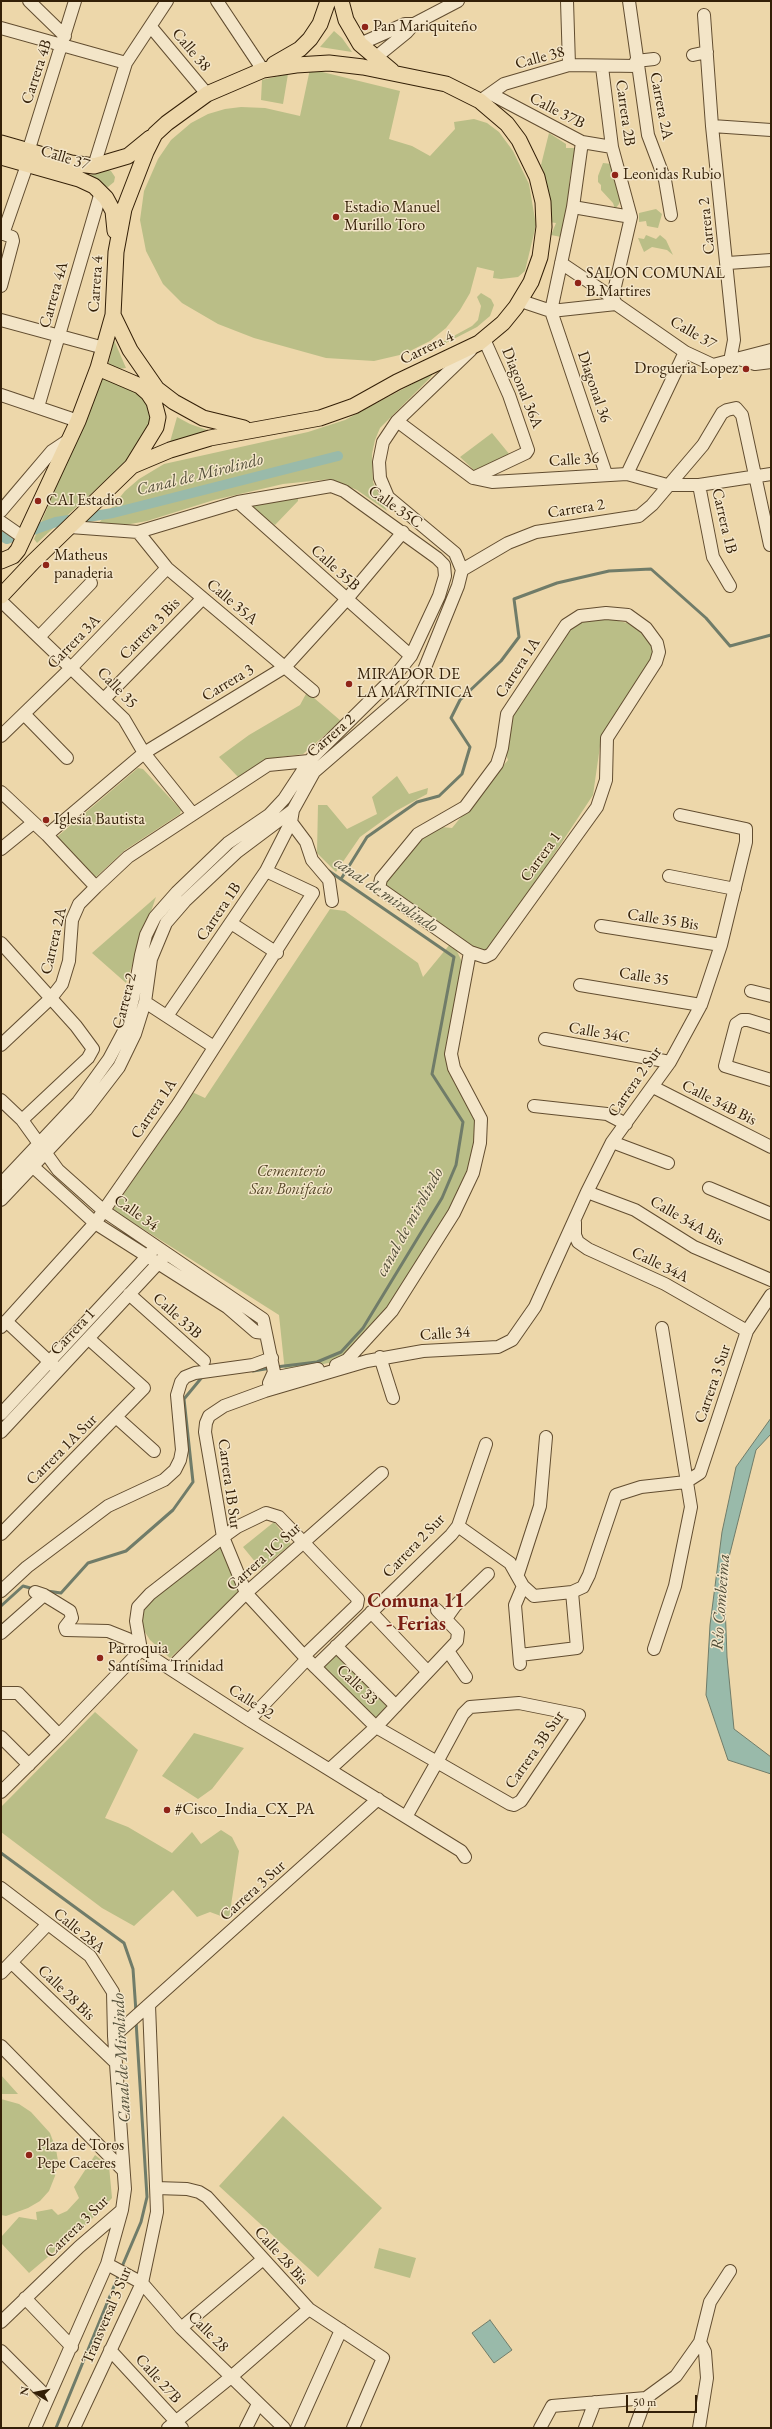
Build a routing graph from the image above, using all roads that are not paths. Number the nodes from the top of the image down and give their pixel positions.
1 (29, 1) edge
2 (75, 1) edge
3 (167, 1) edge
4 (217, 1) edge
5 (328, 1) edge
6 (341, 1) edge
7 (458, 1) edge
8 (567, 1) edge
9 (629, 1) edge
10 (704, 16) dead end
11 (414, 24) junction
12 (151, 27) junction
13 (1, 28) edge
14 (64, 40) junction
15 (360, 44) junction
16 (707, 52) junction
17 (693, 55) dead end
18 (375, 58) junction
19 (654, 59) dead end
20 (126, 63) junction
21 (636, 63) junction
22 (569, 65) junction
23 (602, 67) junction
24 (263, 70) junction
25 (396, 74) junction
26 (207, 94) junction
27 (485, 98) junction
28 (712, 126) junction
29 (771, 133) edge
30 (155, 134) junction
31 (582, 142) junction
32 (1, 144) edge
33 (612, 147) junction
34 (1, 158) edge
35 (28, 158) junction
36 (94, 166) junction
37 (101, 192) junction
38 (573, 207) junction
39 (671, 215) dead end
40 (631, 216) junction
41 (4, 234) edge
42 (116, 252) junction
43 (771, 260) edge
44 (561, 263) junction
45 (728, 263) junction
46 (1, 286) edge
47 (521, 301) junction
48 (614, 302) junction
49 (551, 311) junction
50 (113, 315) junction
51 (1, 320) edge
52 (59, 335) junction
53 (482, 341) junction
54 (104, 348) junction
55 (771, 350) edge
56 (685, 352) junction
57 (734, 360) junction
58 (771, 362) edge
59 (98, 368) junction
60 (1, 395) edge
61 (38, 407) junction
62 (78, 421) junction
63 (396, 421) junction
64 (265, 428) junction
65 (70, 438) junction
66 (132, 466) junction
67 (606, 474) junction
68 (627, 474) junction
69 (771, 474) edge
70 (755, 475) junction
71 (380, 478) joint
72 (473, 478) junction
73 (667, 484) junction
74 (699, 485) junction
75 (238, 502) junction
76 (1, 511) edge
77 (1, 522) edge
78 (73, 524) junction
79 (138, 532) junction
80 (403, 532) junction
81 (23, 541) junction
82 (770, 545) dead end
83 (437, 558) joint
84 (1, 561) edge
85 (33, 562) junction
86 (167, 568) junction
87 (462, 570) junction
88 (91, 583) dead end
89 (730, 586) dead end
90 (1, 596) edge
91 (202, 599) junction
92 (346, 600) junction
93 (1, 601) edge
94 (580, 616) joint
95 (39, 637) junction
96 (411, 656) junction
97 (285, 667) junction
98 (71, 668) junction
99 (313, 691) dead end
100 (104, 699) junction
101 (24, 714) junction
102 (1, 736) edge
103 (144, 753) junction
104 (67, 758) dead end
105 (308, 761) junction
106 (1, 792) edge
107 (192, 814) junction
108 (680, 815) dead end
109 (292, 816) junction
110 (33, 823) junction
111 (47, 835) junction
112 (1, 849) edge
113 (266, 870) junction
114 (669, 876) dead end
115 (96, 887) junction
116 (735, 889) junction
117 (332, 901) dead end
118 (231, 923) junction
119 (601, 926) dead end
120 (1, 943) edge
121 (721, 945) junction
122 (470, 952) junction
123 (277, 953) junction
124 (580, 985) dead end
125 (751, 991) dead end
126 (771, 996) edge
127 (51, 998) junction
128 (145, 1002) junction
129 (701, 1005) junction
130 (167, 1016) junction
131 (771, 1027) edge
132 (545, 1039) dead end
133 (1, 1045) edge
134 (214, 1047) junction
135 (670, 1062) junction
136 (771, 1080) edge
137 (653, 1087) junction
138 (1, 1100) edge
139 (534, 1106) dead end
140 (22, 1120) junction
141 (626, 1124) junction
142 (612, 1142) junction
143 (39, 1144) junction
144 (771, 1147) edge
145 (46, 1155) junction
146 (668, 1163) dead end
147 (29, 1164) junction
148 (1, 1184) edge
149 (709, 1188) dead end
150 (587, 1192) junction
151 (1, 1200) edge
152 (104, 1211) junction
153 (771, 1214) edge
154 (576, 1218) junction
155 (95, 1223) junction
156 (152, 1251) junction
157 (164, 1258) junction
158 (771, 1280) edge
159 (129, 1294) junction
160 (771, 1296) edge
161 (4, 1324) edge
162 (662, 1328) dead end
163 (747, 1331) junction
164 (89, 1339) junction
165 (512, 1340) joint
166 (380, 1357) junction
167 (204, 1361) dead end
168 (50, 1362) junction
169 (272, 1368) junction
170 (58, 1371) junction
171 (265, 1391) junction
172 (393, 1398) dead end
173 (1, 1414) edge
174 (116, 1418) junction
175 (1, 1432) edge
176 (546, 1437) dead end
177 (486, 1444) dead end
178 (154, 1451) dead end
179 (382, 1473) dead end
180 (686, 1482) junction
181 (458, 1526) junction
182 (1, 1534) edge
183 (223, 1537) junction
184 (303, 1542) junction
185 (488, 1574) dead end
186 (518, 1574) junction
187 (523, 1586) junction
188 (1, 1591) edge
189 (575, 1591) junction
190 (246, 1593) junction
191 (437, 1610) dead end
192 (371, 1612) junction
193 (445, 1620) junction
194 (1, 1633) edge
195 (336, 1646) junction
196 (141, 1650) junction
197 (654, 1650) dead end
198 (448, 1651) junction
199 (309, 1661) junction
200 (171, 1668) junction
201 (427, 1671) junction
202 (466, 1677) dead end
203 (1, 1693) edge
204 (396, 1706) junction
205 (249, 1720) junction
206 (376, 1727) junction
207 (59, 1735) junction
208 (1, 1737) edge
209 (436, 1762) junction
210 (28, 1765) junction
211 (330, 1769) junction
212 (1, 1792) edge
213 (378, 1800) junction
214 (518, 1804) joint
215 (406, 1817) junction
216 (465, 1857) dead end
217 (1, 1888) edge
218 (47, 1925) junction
219 (12, 1963) junction
220 (1, 1973) edge
221 (146, 2008) junction
222 (114, 2036) junction
223 (1, 2046) edge
224 (116, 2063) junction
225 (123, 2170) junction
226 (156, 2188) junction
227 (122, 2210) junction
228 (262, 2260) junction
229 (109, 2265) junction
230 (730, 2271) dead end
231 (140, 2282) junction
232 (25, 2298) junction
233 (309, 2309) junction
234 (1, 2322) edge
235 (181, 2328) junction
236 (341, 2330) junction
237 (700, 2342) junction
238 (72, 2347) junction
239 (110, 2350) junction
240 (1, 2352) edge
241 (231, 2377) junction
242 (48, 2398) junction
243 (646, 2398) junction
244 (595, 2402) junction
245 (258, 2404) junction
246 (175, 2426) edge
247 (35, 2428) edge
248 (74, 2428) edge
249 (246, 2428) edge
250 (284, 2428) edge
251 (297, 2428) edge
252 (353, 2428) edge
253 (540, 2428) edge
254 (585, 2428) edge
255 (635, 2428) edge
256 (699, 2428) edge

1 - 14 street
2 - 14 street, Carrera 4B
3 - 12 street
4 - 24 street
5 - 24 main road, Carrera 4
6 - 15 main road, Carrera 4
7 - 11 street
8 - 22 street
9 - 21 street, Carrera 2A
10 - 16 street, Carrera 2
11 - 15 street
11 - 18 street
12 - 20 street
12 - 26 street, Calle 38
13 - 14 street
14 - 20 street
14 - 35 street, Carrera 4B
15 - 18 main road, Carrera 4
16 - 17 street
16 - 28 street, Carrera 2
18 - 25 main road, Carrera 4
19 - 21 street, Calle 38
20 - 36 street
21 - 23 street, Calle 38
21 - 39 street, Carrera 2A
22 - 23 street, Calle 38
22 - 27 street, Calle 38
23 - 33 street, Carrera 2B
24 - 25 main road, Carrera 4
24 - 26 main road, Carrera 4
25 - 27 main road, Carrera 4
26 - 30 main road, Carrera 4
27 - 31 street, Calle 37B
27 - 47 main road, Carrera 4
28 - 29 street
28 - 45 street, Carrera 2
30 - 36 main road, Calle 37
30 - 42 main road, Carrera 4
31 - 33 street, Calle 37B
31 - 38 street
32 - 35 main road, Calle 37
33 - 40 street, Carrera 2B
34 - 35 main road, Calle 37
35 - 36 main road, Calle 37
35 - 37 main road, Calle 37
35 - 41 street, Carrera 4B
37 - 42 main road, Calle 37
37 - 52 street, Carrera 4A
38 - 40 street
38 - 44 street
40 - 48 street, Carrera 2B
41 - 46 street, Carrera 4B
42 - 50 main road, Carrera 4
43 - 45 street
44 - 48 street, Calle 37
44 - 49 street
45 - 57 street, Carrera 2
47 - 49 street
47 - 53 main road, Carrera 4
48 - 49 street
48 - 56 street, Calle 37
49 - 67 street, Diagonal 36
50 - 54 main road, Carrera 4
50 - 64 main road
51 - 52 street
52 - 54 street
52 - 61 street, Carrera 4A
53 - 63 street, Carrera 4
53 - 64 main road, Carrera 4
53 - 72 street, Diagonal 36A
54 - 59 main road, Carrera 4
55 - 57 street, Calle 37
56 - 57 street, Calle 37
56 - 68 street
57 - 58 street, Calle 37
59 - 62 main road, Carrera 4
59 - 66 main road
60 - 61 street
61 - 62 street
62 - 65 main road, Carrera 4
63 - 71 street, Carrera 4
63 - 72 street, Calle 36
64 - 66 main road, Carrera 4
65 - 76 street
65 - 81 main road, Carrera 4
66 - 78 main road, Carrera 4
67 - 68 street, Calle 36
67 - 72 street, Calle 36
68 - 73 street, Calle 36
69 - 70 street, Calle 36
70 - 73 street, Carrera 2
70 - 74 street, Calle 36
70 - 82 street
71 - 87 street, Calle 35C
73 - 74 street, Calle 36
73 - 87 street, Carrera 2
74 - 89 street, Carrera 1B
75 - 79 street
75 - 80 street, Calle 35C
75 - 92 street, Calle 35B
77 - 81 street
78 - 79 street
78 - 85 main road, Carrera 4
79 - 86 street, Calle 35A
80 - 83 street, Calle 35C
80 - 92 street, Carrera 3
81 - 84 main road
81 - 85 main road
83 - 96 street, Carrera 2
85 - 90 main road, Carrera 4
86 - 91 street, Calle 35A
86 - 98 street, Carrera 3A
87 - 109 street, Carrera 2
88 - 95 street
91 - 97 street, Calle 35A
91 - 100 street, Carrera 3 Bis
92 - 96 street, Calle 35B
92 - 97 street, Carrera 3
93 - 95 street, Calle 35
94 - 122 street, Carrera 1A
94 - 122 street, Carrera 1
95 - 98 street, Calle 35
96 - 105 street, Carrera 2
97 - 99 street, Calle 35A
97 - 103 street, Carrera 3
98 - 100 street, Calle 35
98 - 101 street, Carrera 3A
100 - 103 street, Calle 35
101 - 102 street, Carrera 3A
101 - 104 street
103 - 107 street, Calle 35
103 - 111 street, Carrera 3
105 - 107 street, Carrera 2A
105 - 143 street, Carrera 2
106 - 110 street
107 - 115 street, Carrera 2A
108 - 116 street, Carrera 2 Sur
109 - 113 street, Carrera 1B
109 - 117 street
109 - 128 street, Carrera 2
110 - 111 street
110 - 112 street
111 - 115 street
113 - 118 street, Carrera 1B
113 - 123 street, Carrera 1A
114 - 116 street
115 - 127 street, Carrera 2A
116 - 121 street, Carrera 2 Sur
118 - 123 street
118 - 130 street, Carrera 1B
119 - 121 street, Calle 35 Bis
120 - 127 street
121 - 129 street, Carrera 2 Sur
122 - 169 street
123 - 134 street, Carrera 1A
124 - 129 street, Calle 35
125 - 126 street
127 - 133 street, Carrera 2A
127 - 140 street
128 - 130 street
128 - 145 street, Carrera 2
129 - 135 street, Carrera 2 Sur
130 - 134 street
131 - 136 street
132 - 135 street, Calle 34C
134 - 152 street, Carrera 1A
135 - 137 street, Carrera 2 Sur
137 - 141 street, Carrera 2 Sur
137 - 144 street, Calle 34B Bis
138 - 140 street, Calle 34
139 - 141 street
140 - 143 street, Calle 34
141 - 142 street, Carrera 2 Sur
142 - 146 street
142 - 150 street, Carrera 2 Sur
143 - 145 street, Calle 34
143 - 147 street, Carrera 2
145 - 147 street, Carrera 2
145 - 152 street, Calle 34
147 - 148 street, Carrera 2
147 - 151 street, Carrera 2
147 - 155 street, Calle 34
149 - 153 street
150 - 154 street, Carrera 2 Sur
150 - 158 street, Calle 34A Bis
152 - 155 street, Carrera 1A
152 - 156 street, Calle 34
154 - 163 street, Calle 34A
154 - 165 street, Carrera 2 Sur
155 - 156 street, Calle 34
155 - 161 street, Carrera 1A
156 - 157 street, Calle 34
156 - 168 street, Carrera 1
157 - 159 street, Carrera 1
157 - 169 street, Calle 34
159 - 164 street, Carrera 1
159 - 167 street, Calle 33B
160 - 163 street, Carrera 3 Sur
161 - 168 street
162 - 180 street
163 - 180 street, Carrera 3 Sur
164 - 170 street, Carrera 1
164 - 174 street, Carrera 1A Sur
165 - 166 street, Calle 34
166 - 171 street, Calle 34
166 - 172 street
168 - 170 street
168 - 173 street, Carrera 1
169 - 171 street
169 - 188 street
170 - 175 street, Carrera 1
171 - 183 street, Carrera 1B Sur
174 - 178 street
174 - 182 street, Carrera 1A Sur
176 - 186 street
177 - 181 street, Carrera 2 Sur
179 - 184 street, Carrera 1C Sur
180 - 189 street
180 - 197 street
181 - 186 street
181 - 192 street, Carrera 2 Sur
183 - 184 street
183 - 190 street, Calle 33
183 - 196 street, Carrera 1B Sur
184 - 190 street, Carrera 1C Sur
184 - 199 street, Carrera 2 Sur
185 - 193 street
186 - 187 street
187 - 189 street
187 - 189 street
190 - 199 street, Calle 33
190 - 200 street, Carrera 1C Sur
191 - 193 street
192 - 195 street, Carrera 2 Sur
192 - 201 street
193 - 198 street
194 - 196 street, Calle 32
195 - 199 street, Carrera 2 Sur
195 - 204 street
196 - 200 street, Calle 32
196 - 207 street
198 - 201 street
198 - 202 street
199 - 205 street, Carrera 2 Sur
199 - 206 street, Calle 33
200 - 205 street, Calle 32
201 - 204 street
203 - 207 street
204 - 206 street
205 - 211 street, Calle 32
206 - 209 street, Calle 33
206 - 211 street
207 - 210 street
208 - 210 street
209 - 214 street, Calle 33
209 - 214 street, Carrera 3B Sur
209 - 215 street
210 - 212 street
211 - 213 street, Calle 32
213 - 215 street, Calle 32
213 - 221 street, Carrera 3 Sur
215 - 216 street, Calle 32
217 - 218 street, Calle 28A
218 - 219 street
218 - 222 street, Calle 28A
219 - 220 street
219 - 224 street, Calle 28 Bis
221 - 222 street, Carrera 3 Sur
221 - 226 street
222 - 224 street, Carrera 3 Sur
223 - 225 street
224 - 225 street, Carrera 3 Sur
225 - 227 street, Carrera 3 Sur
226 - 228 street, Calle 28 Bis
226 - 231 street, Transversal 3 Sur
227 - 229 street, Transversal 3 Sur
227 - 232 street, Carrera 3 Sur
228 - 233 street, Calle 28 Bis
228 - 235 street
229 - 231 street, Calle 28
229 - 238 street, Transversal 3 Sur
230 - 237 street
231 - 235 street, Calle 28
231 - 239 street, Transversal 3 Sur
232 - 234 street, Carrera 3 Sur
232 - 238 street
233 - 236 street, Calle 28 Bis
233 - 241 street
235 - 241 street, Calle 28
236 - 251 street
236 - 252 street, Calle 28 Bis
237 - 243 street
237 - 256 street
238 - 242 street, Transversal 3 Sur
239 - 246 street, Calle 27B
239 - 248 street, Transversal 3 Sur
240 - 242 street
241 - 245 street, Calle 28
241 - 246 street
242 - 247 street, Transversal 3 Sur
243 - 244 street
243 - 255 street
244 - 253 street
244 - 254 street
245 - 249 street
245 - 250 street, Calle 28

